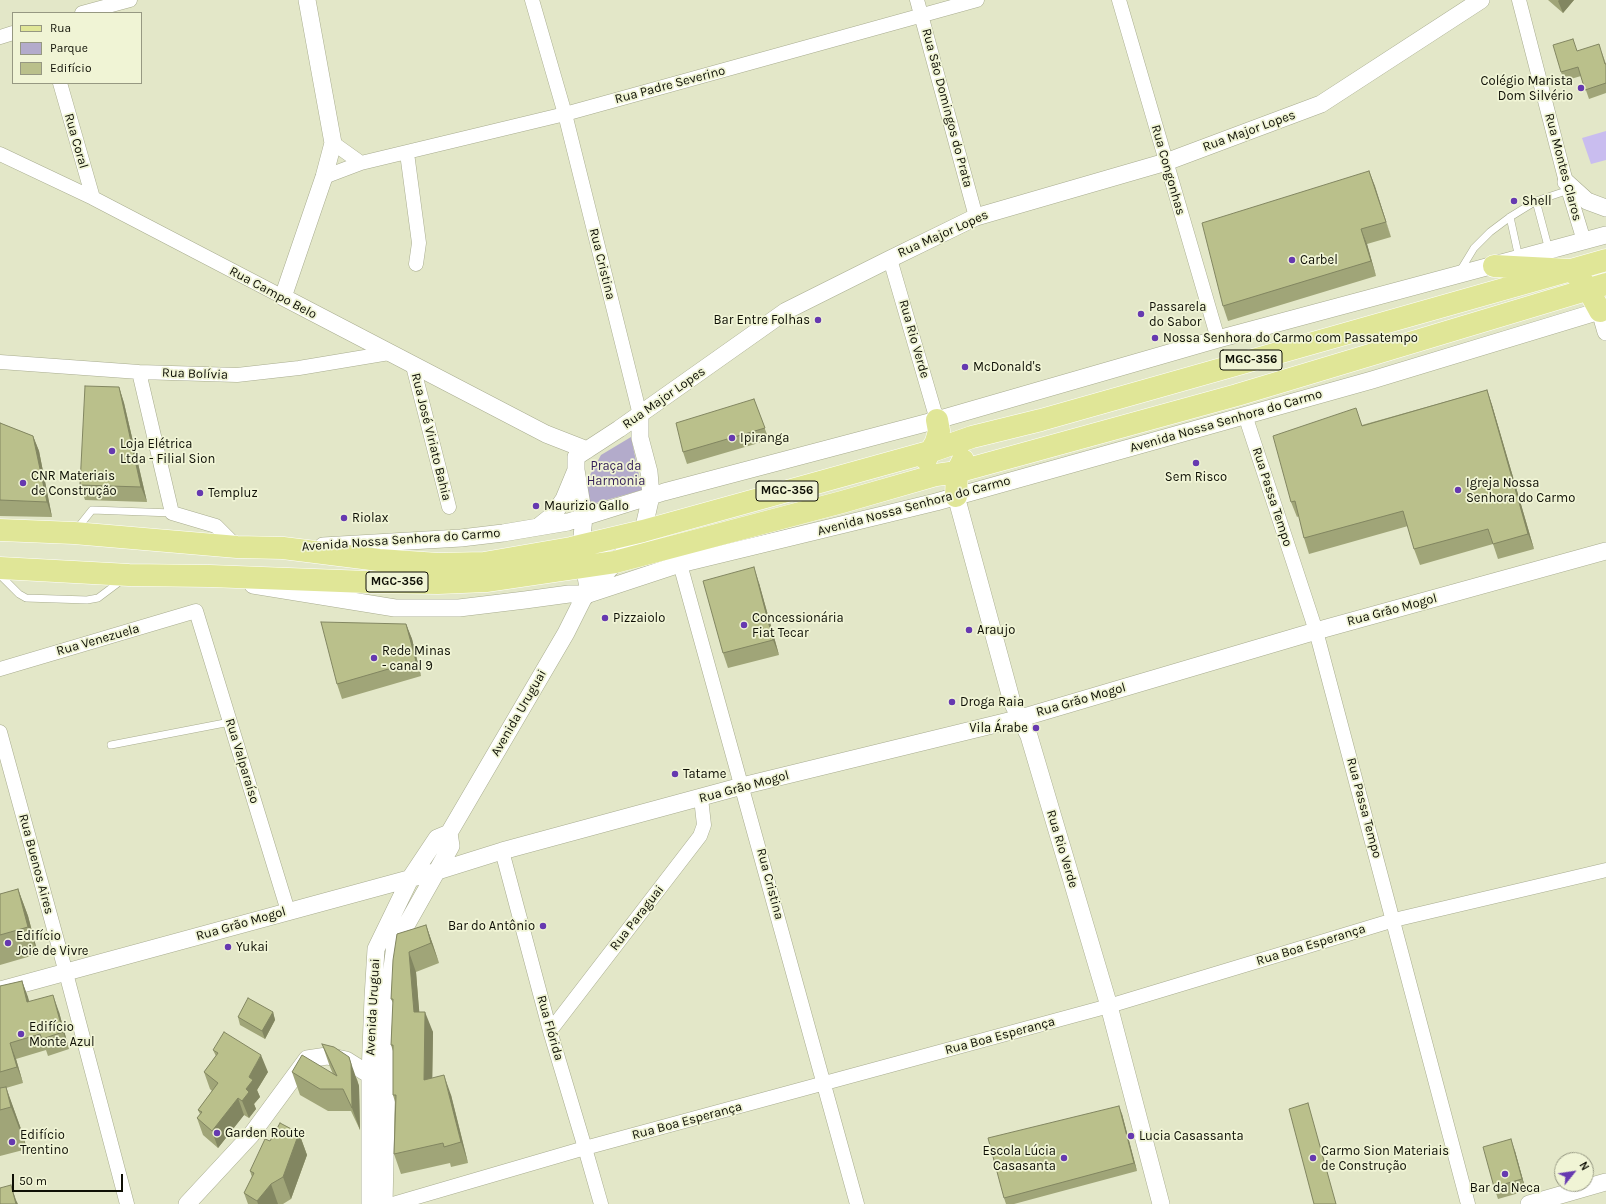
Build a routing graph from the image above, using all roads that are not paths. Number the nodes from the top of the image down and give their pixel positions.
1 (130, 0) edge
2 (307, 0) edge
3 (532, 0) edge
4 (917, 0) edge
5 (977, 0) edge
6 (1119, 0) edge
7 (1481, 0) edge
8 (1519, 0) edge
9 (107, 3) edge
10 (84, 12) edge
11 (922, 15) junction
12 (12, 33) edge
13 (0, 37) edge
14 (60, 84) edge
15 (565, 114) junction
16 (333, 143) junction
17 (406, 153) junction
18 (0, 154) edge
19 (1166, 162) junction
20 (361, 163) junction
21 (324, 178) junction
22 (1567, 186) junction
23 (93, 198) junction
24 (1536, 201) junction
25 (1606, 208) edge
26 (976, 217) junction
27 (1510, 217) junction
28 (1606, 235) edge
29 (1584, 241) junction
30 (1549, 250) junction
31 (890, 258) junction
32 (1519, 258) junction
33 (1606, 260) edge
34 (416, 264) dead end
35 (1494, 266) junction
36 (1570, 270) junction
37 (1457, 276) junction
38 (1599, 286) edge
39 (283, 297) junction
40 (1603, 310) edge
41 (1606, 332) edge
42 (1218, 339) junction
43 (389, 353) junction
44 (0, 362) edge
45 (413, 366) junction
46 (139, 372) junction
47 (640, 415) junction
48 (1245, 416) junction
49 (937, 420) junction
50 (1042, 420) junction
51 (619, 429) junction
52 (640, 438) junction
53 (932, 451) junction
54 (580, 459) junction
55 (957, 472) junction
56 (651, 496) junction
57 (956, 496) junction
58 (842, 502) junction
59 (449, 507) dead end
60 (172, 513) junction
61 (584, 517) junction
62 (538, 526) junction
63 (0, 530) edge
64 (643, 531) junction
65 (74, 533) junction
66 (237, 547) junction
67 (283, 548) junction
68 (1606, 550) edge
69 (582, 556) junction
70 (615, 562) junction
71 (680, 564) junction
72 (0, 568) edge
73 (0, 575) edge
74 (130, 575) junction
75 (210, 576) junction
76 (589, 594) junction
77 (555, 596) junction
78 (196, 612) joint
79 (1316, 631) junction
80 (566, 633) junction
81 (0, 669) edge
82 (1021, 718) junction
83 (230, 722) junction
84 (0, 732) edge
85 (111, 745) dead end
86 (742, 786) junction
87 (701, 798) junction
88 (450, 840) junction
89 (502, 851) junction
90 (483, 857) junction
91 (1606, 870) edge
92 (438, 871) junction
93 (411, 877) junction
94 (288, 911) junction
95 (1394, 920) junction
96 (66, 973) junction
97 (0, 990) edge
98 (1109, 1006) junction
99 (388, 1028) junction
100 (550, 1031) junction
101 (371, 1045) junction
102 (346, 1060) junction
103 (370, 1075) junction
104 (825, 1084) junction
105 (586, 1148) junction
106 (1606, 1182) edge
107 (127, 1204) edge
108 (187, 1204) edge
109 (370, 1204) edge
110 (384, 1204) edge
111 (394, 1204) edge
112 (601, 1204) edge
113 (857, 1204) edge
114 (1161, 1204) edge
115 (1468, 1204) edge
116 (1529, 1204) edge

1 - 9 street
2 - 16 street
3 - 15 street, Rua Cristina
4 - 11 street, Rua São Domingos do Prata
5 - 11 street, Rua Padre Severino
6 - 19 street, Rua Congonhas
7 - 19 street, Rua Major Lopes
8 - 22 street, Rua Montes Claros
9 - 10 street
11 - 15 street, Rua Padre Severino
11 - 26 street, Rua São Domingos do Prata
12 - 13 street
14 - 23 street, Rua Coral
15 - 17 street, Rua Padre Severino
15 - 47 street, Rua Cristina
16 - 20 street
16 - 21 street
17 - 20 street, Rua Padre Severino
17 - 34 street
18 - 23 street, Rua Campo Belo
19 - 26 street, Rua Major Lopes
19 - 42 street, Rua Congonhas
20 - 21 street, Rua Padre Severino
21 - 39 street
22 - 24 lane
22 - 25 street
22 - 29 street, Rua Montes Claros
23 - 39 street, Rua Campo Belo
24 - 27 lane
24 - 30 lane
26 - 31 street, Rua Major Lopes
27 - 32 lane
27 - 37 lane
28 - 29 street, Avenida Nossa Senhora do Carmo / MGC-356
29 - 30 street, Avenida Nossa Senhora do Carmo / MGC-356
30 - 32 street, Avenida Nossa Senhora do Carmo / MGC-356
31 - 47 street, Rua Major Lopes
31 - 49 street, Rua Rio Verde
32 - 35 street, Avenida Nossa Senhora do Carmo / MGC-356
33 - 36 main road, Avenida Nossa Senhora do Carmo / MGC-356
35 - 36 main road
35 - 37 street, Avenida Nossa Senhora do Carmo / MGC-356
36 - 38 main road
36 - 50 main road, Avenida Nossa Senhora do Carmo / MGC-356
37 - 42 street, Avenida Nossa Senhora do Carmo / MGC-356
38 - 40 main road
38 - 55 main road, Avenida Nossa Senhora do Carmo / MGC-356
39 - 43 street, Rua Campo Belo
40 - 41 street
40 - 48 street, Avenida Nossa Senhora do Carmo / MGC-356
42 - 49 street, Avenida Nossa Senhora do Carmo / MGC-356
43 - 45 street, Rua Campo Belo
43 - 46 street, Rua Bolívia
44 - 46 street, Rua Bolívia
45 - 54 street, Rua Campo Belo
45 - 59 street, Rua José Viriato Bahia
46 - 60 street
47 - 51 street, Rua Major Lopes
47 - 52 street, Rua Cristina
48 - 57 street, Avenida Nossa Senhora do Carmo / MGC-356
48 - 79 street, Rua Passa Tempo
49 - 53 main road
49 - 56 street, Avenida Nossa Senhora do Carmo / MGC-356
50 - 53 main road, Avenida Nossa Senhora do Carmo / MGC-356
50 - 55 main road
51 - 52 street
51 - 54 street, Rua Major Lopes
52 - 56 street, Rua Cristina
53 - 58 main road
53 - 64 main road, Avenida Nossa Senhora do Carmo / MGC-356
54 - 61 street
54 - 62 street
55 - 57 main road
55 - 58 main road, Avenida Nossa Senhora do Carmo / MGC-356
56 - 61 street, Avenida Nossa Senhora do Carmo / MGC-356
56 - 64 street, Rua Cristina
57 - 71 street, Avenida Nossa Senhora do Carmo / MGC-356
57 - 82 street, Rua Rio Verde
58 - 70 main road, Avenida Nossa Senhora do Carmo / MGC-356
60 - 65 lane
60 - 66 street
61 - 62 street, Avenida Nossa Senhora do Carmo / MGC-356
61 - 69 street
62 - 67 street, Avenida Nossa Senhora do Carmo / MGC-356
63 - 65 main road, Avenida Nossa Senhora do Carmo / MGC-356
64 - 69 main road, Avenida Nossa Senhora do Carmo / MGC-356
64 - 70 street, Avenida Uruguai
65 - 66 main road, Avenida Nossa Senhora do Carmo / MGC-356
66 - 67 main road, Avenida Nossa Senhora do Carmo / MGC-356
67 - 69 main road, Avenida Nossa Senhora do Carmo / MGC-356
68 - 79 street, Rua Grão Mogol
69 - 70 main road, Avenida Nossa Senhora do Carmo / MGC-356
69 - 75 main road, Avenida Nossa Senhora do Carmo / MGC-356
69 - 76 street
70 - 76 street, Avenida Uruguai
71 - 76 street, Avenida Nossa Senhora do Carmo / MGC-356
71 - 86 street, Rua Cristina
72 - 74 main road, Avenida Nossa Senhora do Carmo / MGC-356
73 - 74 lane
74 - 75 main road, Avenida Nossa Senhora do Carmo / MGC-356
75 - 77 street, Avenida Nossa Senhora do Carmo / MGC-356
76 - 77 street, Avenida Nossa Senhora do Carmo / MGC-356
76 - 80 street, Avenida Uruguai
77 - 80 street
78 - 81 street, Rua Venezuela
78 - 83 street, Rua Valparaíso
79 - 82 street, Rua Grão Mogol
79 - 95 street, Rua Passa Tempo
80 - 88 street, Avenida Uruguai
82 - 86 street, Rua Grão Mogol
82 - 98 street, Rua Rio Verde
83 - 85 lane
83 - 94 street, Rua Valparaíso
84 - 96 street, Rua Buenos Aires
86 - 87 street, Rua Grão Mogol
86 - 104 street, Rua Cristina
87 - 89 street, Rua Grão Mogol
87 - 100 street, Rua Paraguai
88 - 90 street, Rua Grão Mogol
88 - 92 street, Avenida Uruguai
88 - 93 street, Avenida Uruguai
89 - 90 street, Rua Grão Mogol
89 - 100 street, Rua Flórida
90 - 92 street, Rua Grão Mogol
91 - 95 street, Rua Boa Esperança
92 - 93 street, Rua Grão Mogol
92 - 99 street, Avenida Uruguai
93 - 94 street, Rua Grão Mogol
93 - 101 street, Avenida Uruguai
94 - 96 street, Rua Grão Mogol
95 - 98 street, Rua Boa Esperança
95 - 115 street, Rua Passa Tempo
96 - 97 street, Rua Grão Mogol
96 - 107 street, Rua Buenos Aires
98 - 104 street, Rua Boa Esperança
98 - 114 street, Rua Rio Verde
99 - 101 street
99 - 110 street, Avenida Uruguai
100 - 105 street, Rua Flórida
101 - 102 street
101 - 103 street, Avenida Uruguai
102 - 103 street
102 - 108 street
103 - 109 street, Avenida Uruguai
104 - 105 street, Rua Boa Esperança
104 - 113 street, Rua Cristina
105 - 111 street, Rua Boa Esperança
105 - 112 street, Rua Flórida
106 - 116 street

